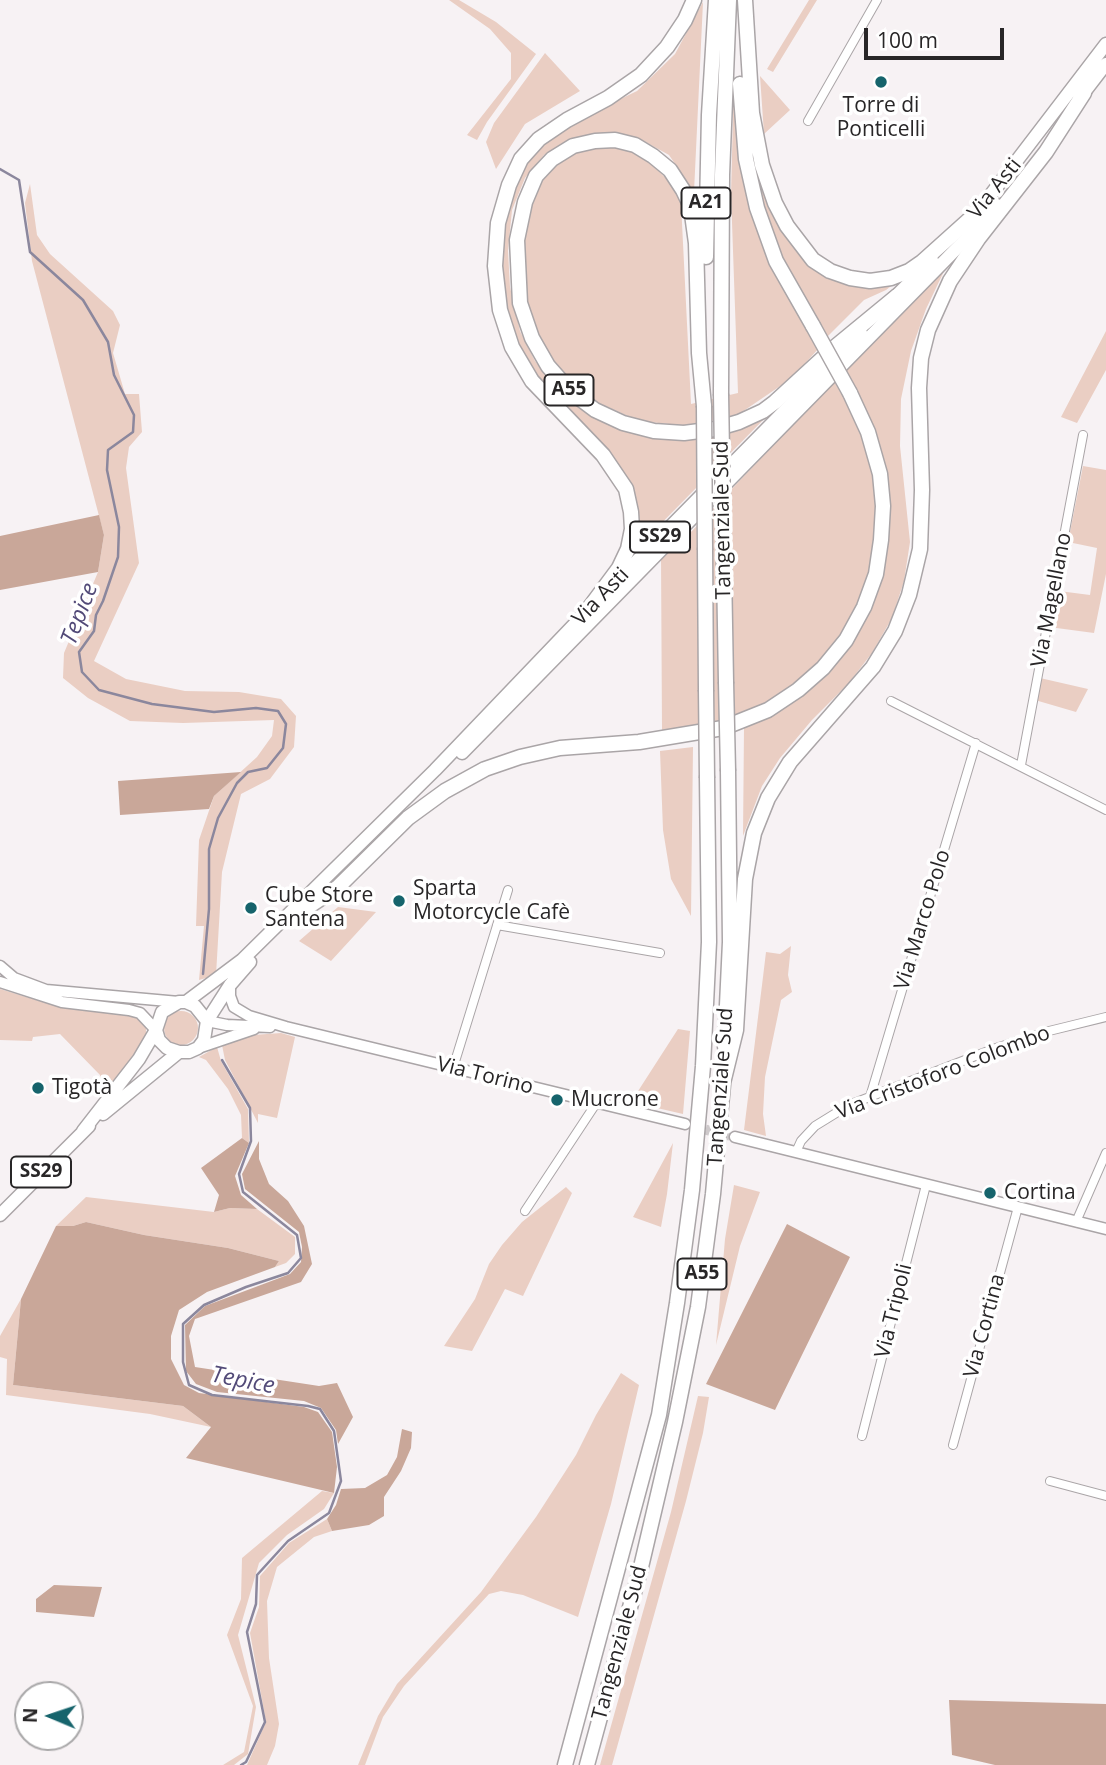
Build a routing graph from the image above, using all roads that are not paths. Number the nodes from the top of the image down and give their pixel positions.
1 (694, 0) edge
2 (716, 0) edge
3 (729, 0) edge
4 (743, 0) edge
5 (877, 0) edge
6 (1106, 44) edge
7 (1106, 64) edge
8 (1084, 93) junction
9 (808, 121) dead end
10 (981, 209) junction
11 (897, 296) junction
12 (704, 407) junction
13 (1083, 435) dead end
14 (587, 611) junction
15 (891, 701) dead end
16 (976, 743) junction
17 (1021, 765) junction
18 (1106, 810) edge
19 (508, 890) dead end
20 (302, 911) junction
21 (497, 925) junction
22 (660, 953) dead end
23 (0, 966) edge
24 (0, 982) edge
25 (229, 985) junction
26 (182, 1002) junction
27 (1106, 1017) edge
28 (207, 1021) junction
29 (263, 1026) junction
30 (286, 1027) junction
31 (156, 1030) junction
32 (198, 1048) junction
33 (179, 1052) junction
34 (453, 1068) junction
35 (723, 1083) junction
36 (870, 1097) junction
37 (597, 1102) junction
38 (685, 1124) tunnel mouth
39 (83, 1131) junction
40 (735, 1137) tunnel mouth
41 (796, 1152) junction
42 (1106, 1153) edge
43 (926, 1185) junction
44 (1018, 1207) junction
45 (525, 1211) dead end
46 (0, 1215) edge
47 (1076, 1222) junction
48 (1106, 1230) edge
49 (862, 1436) dead end
50 (953, 1445) dead end
51 (1050, 1481) dead end
52 (1106, 1496) edge
53 (565, 1765) edge
54 (587, 1765) edge

1 - 14 highway, A55
2 - 12 highway, A21
3 - 35 highway, Tangenziale Sud / A55, bridge
4 - 10 highway
4 - 20 highway, bridge
5 - 9 street
6 - 10 main road, Via Asti / SS29
7 - 8 main road, Via Asti / SS29
8 - 20 main road, Via Asti / SS29
8 - 35 highway
10 - 11 main road, Via Asti / SS29
11 - 12 highway, A55
11 - 14 main road, Via Asti / SS29
12 - 53 highway, Tangenziale Sud / A55, bridge
13 - 17 street, Via Magellano
14 - 26 main road, Via Asti / SS29
15 - 16 street
16 - 17 street
16 - 36 street, Via Marco Polo
17 - 18 street
19 - 21 street
20 - 25 main road, Via Asti / SS29
21 - 22 street
21 - 34 street
23 - 26 street
24 - 31 street
25 - 28 main road, Via Asti / SS29
25 - 30 street, Via Torino
26 - 28 main road
26 - 31 main road
27 - 36 street, Via Cristoforo Colombo
28 - 29 street, Via Torino
28 - 32 main road
29 - 30 street, Via Torino
29 - 32 street, Via Torino
30 - 34 street, Via Torino
31 - 33 main road
31 - 39 main road, SS29
32 - 33 main road
33 - 39 main road, SS29
34 - 37 street, Via Torino
35 - 54 highway, Tangenziale Sud / A55
36 - 41 street, Via Cristoforo Colombo
37 - 38 street, Via Torino
37 - 45 street
39 - 46 main road, SS29
40 - 41 street
41 - 43 street
42 - 47 street
43 - 44 street
43 - 49 street, Via Tripoli
44 - 47 street
44 - 50 street, Via Cortina
47 - 48 street
51 - 52 street

